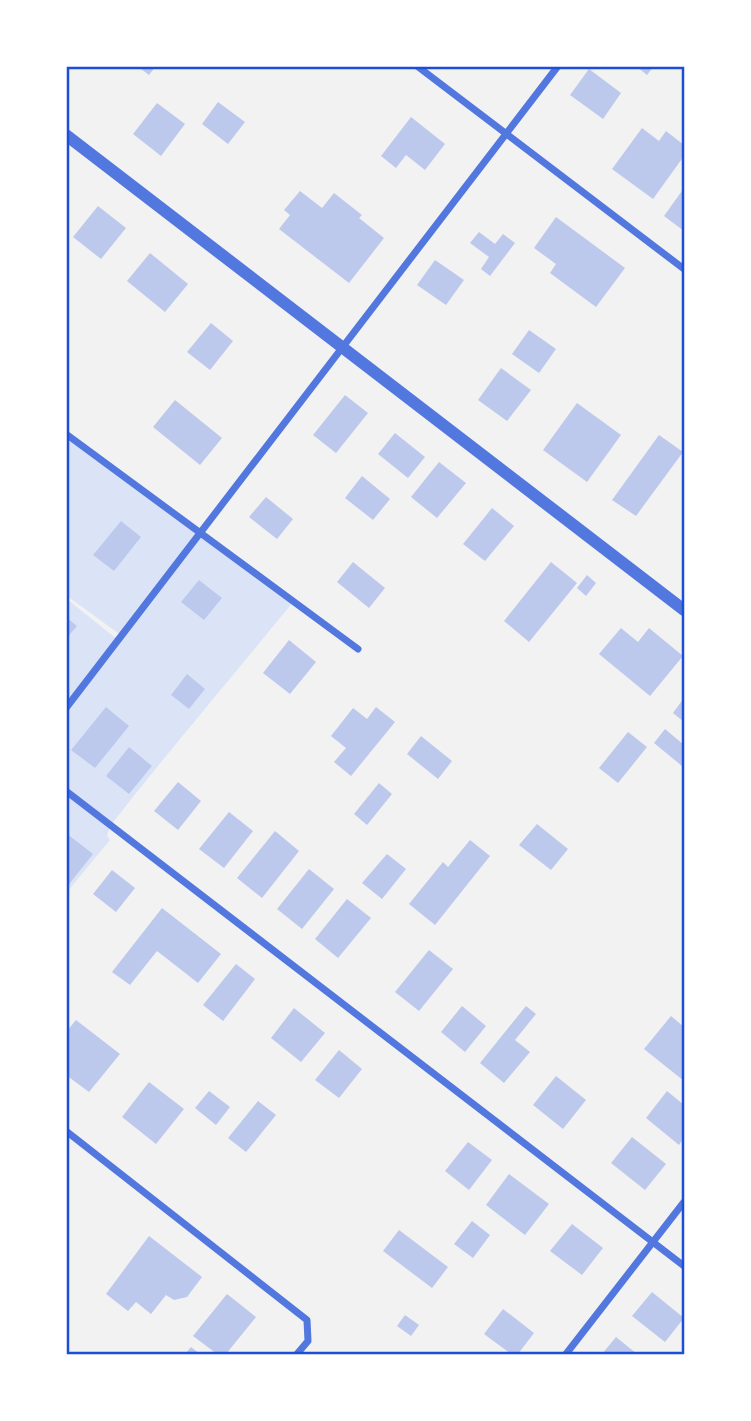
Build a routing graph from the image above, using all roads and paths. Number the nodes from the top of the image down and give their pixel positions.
1 (417, 66) edge
2 (558, 66) edge
3 (66, 135) edge
4 (507, 135) junction
5 (684, 269) edge
6 (343, 348) junction
7 (66, 434) edge
8 (200, 533) junction
9 (684, 610) edge
10 (358, 649) dead end
11 (66, 709) edge
12 (66, 790) edge
13 (66, 1131) edge
14 (684, 1202) edge
15 (653, 1242) junction
16 (684, 1266) edge
17 (297, 1354) edge
18 (566, 1354) edge

1 - 4 street
2 - 4 street
3 - 6 street
4 - 5 street
4 - 6 street
6 - 8 street
6 - 9 street
7 - 8 street
8 - 10 street
8 - 11 street
12 - 15 street
13 - 17 street
14 - 15 street
15 - 16 street
15 - 18 street

